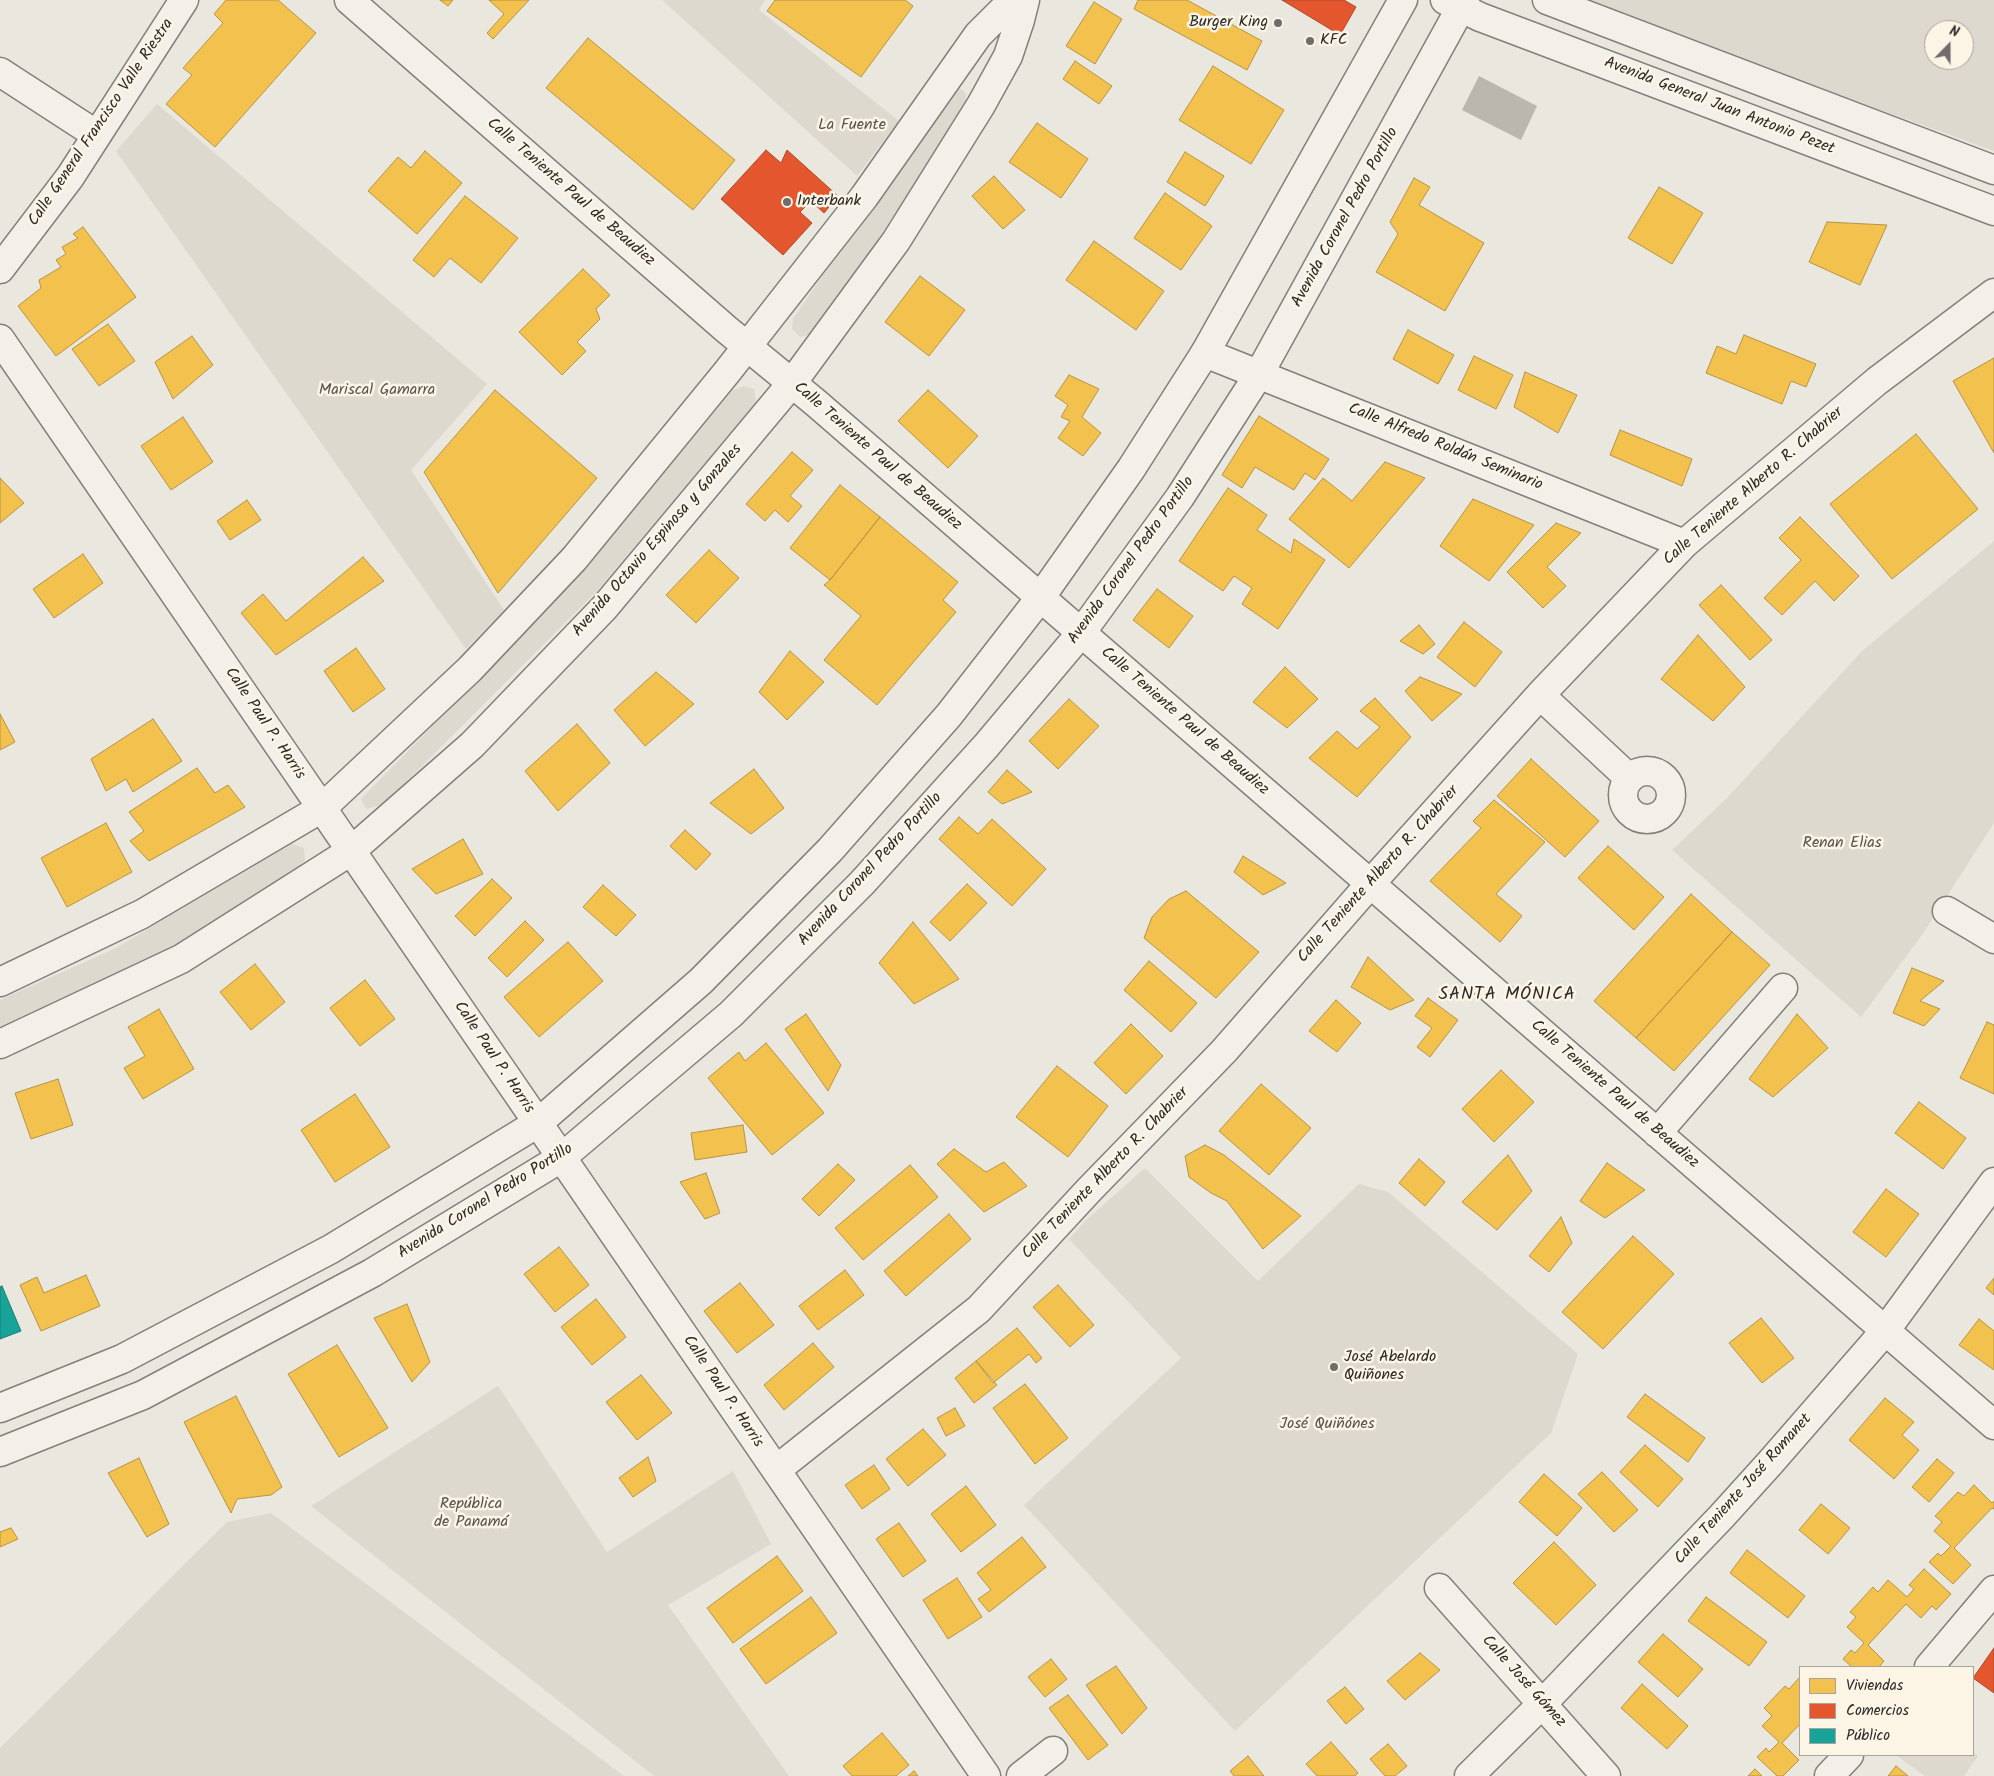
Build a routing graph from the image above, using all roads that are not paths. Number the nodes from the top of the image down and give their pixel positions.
1 (184, 0) edge
2 (349, 0) edge
3 (1013, 0) edge
4 (1025, 0) edge
5 (1403, 0) edge
6 (1547, 0) edge
7 (1457, 3) edge
8 (0, 72) edge
9 (948, 78) junction
10 (981, 105) junction
11 (97, 136) junction
12 (1994, 170) edge
13 (1994, 211) edge
14 (0, 269) edge
15 (1994, 293) edge
16 (0, 339) edge
17 (748, 346) junction
18 (1205, 353) junction
19 (1259, 374) junction
20 (792, 383) junction
21 (1684, 544) junction
22 (1040, 598) junction
23 (1081, 634) junction
24 (1540, 695) junction
25 (1629, 778) dead end
26 (322, 808) junction
27 (350, 851) junction
28 (1370, 884) junction
29 (1947, 911) dead end
30 (1994, 940) edge
31 (0, 982) edge
32 (1783, 988) dead end
33 (0, 1044) edge
34 (538, 1123) junction
35 (1657, 1133) junction
36 (562, 1158) junction
37 (1994, 1182) edge
38 (1885, 1331) junction
39 (0, 1408) edge
40 (1994, 1425) edge
41 (0, 1452) edge
42 (776, 1470) junction
43 (1439, 1588) dead end
44 (1994, 1590) edge
45 (1930, 1666) edge
46 (1542, 1704) junction
47 (1053, 1751) dead end
48 (1848, 1756) edge
49 (986, 1776) edge
50 (1021, 1776) edge
51 (1469, 1776) edge
52 (1606, 1776) edge
53 (1829, 1776) edge

1 - 11 street, Calle General Francisco Valle Riestra
2 - 17 street, Calle Teniente Paul de Beaudiez
3 - 9 street
4 - 10 street, Avenida Octavio Espinosa y Gonzales
5 - 18 street
6 - 12 street
7 - 13 street, Avenida General Juan Antonio Pezet
7 - 19 street, Avenida Coronel Pedro Portillo
8 - 11 street
9 - 10 street
9 - 17 street
10 - 20 street, Avenida Octavio Espinosa y Gonzales
11 - 14 street, Calle General Francisco Valle Riestra
15 - 21 street, Calle Teniente Alberto R. Chabrier
16 - 26 street, Calle Paul P. Harris
17 - 20 street, Calle Teniente Paul de Beaudiez
17 - 26 street
18 - 19 street, Calle Alfredo Roldán Seminario
18 - 22 street
19 - 21 street, Calle Alfredo Roldán Seminario
19 - 23 street, Avenida Coronel Pedro Portillo
20 - 22 street, Calle Teniente Paul de Beaudiez
20 - 27 street, Avenida Octavio Espinosa y Gonzales
21 - 24 street, Calle Teniente Alberto R. Chabrier
22 - 23 street, Calle Teniente Paul de Beaudiez
22 - 34 street
23 - 28 street, Calle Teniente Paul de Beaudiez
23 - 36 street, Avenida Coronel Pedro Portillo
24 - 25 street
24 - 28 street, Calle Teniente Alberto R. Chabrier
26 - 27 street, Calle Paul P. Harris
26 - 31 street
27 - 33 street, Avenida Octavio Espinosa y Gonzales
27 - 34 street, Calle Paul P. Harris
28 - 35 street, Calle Teniente Paul de Beaudiez
28 - 42 street, Calle Teniente Alberto R. Chabrier
29 - 30 street
32 - 35 street
34 - 36 street, Calle Paul P. Harris
34 - 39 street
35 - 38 street, Calle Teniente Paul de Beaudiez
36 - 41 street, Avenida Coronel Pedro Portillo
36 - 42 street, Calle Paul P. Harris
37 - 38 street, Calle Teniente José Romanet
38 - 40 street, Calle Teniente Paul de Beaudiez
38 - 46 street, Calle Teniente José Romanet
42 - 49 street, Calle Paul P. Harris
43 - 46 street, Calle José Gómez
44 - 45 street
46 - 51 street, Calle Teniente José Romanet
46 - 52 street, Calle José Gómez
47 - 50 street
48 - 53 street

